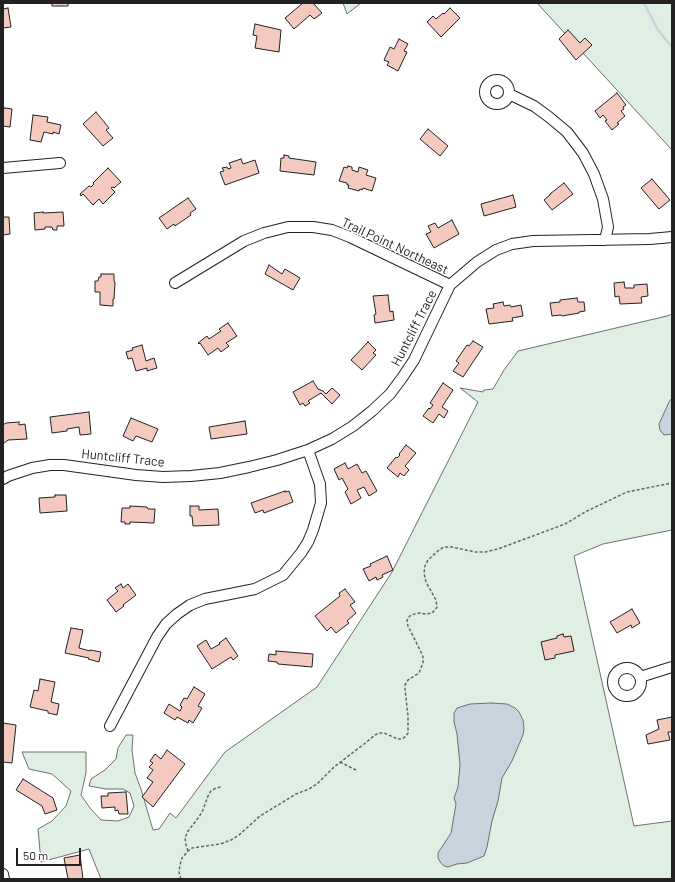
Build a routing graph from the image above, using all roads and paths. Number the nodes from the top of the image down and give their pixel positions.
1 (509, 94) dead end
2 (60, 163) dead end
3 (3, 168) edge
4 (672, 237) edge
5 (605, 240) junction
6 (175, 283) dead end
7 (450, 286) junction
8 (308, 450) junction
9 (3, 479) edge
10 (672, 483) edge
11 (672, 667) edge
12 (640, 677) dead end
13 (110, 726) dead end
14 (340, 762) junction
15 (356, 770) dead end
16 (221, 787) dead end
17 (188, 851) junction
18 (3, 874) edge
19 (4, 879) edge
20 (181, 879) edge

1 - 5 street
2 - 3 street
4 - 5 street, Huntcliff Trace
5 - 7 street, Huntcliff Trace
6 - 7 street, Trail Point Northeast
7 - 8 street, Huntcliff Trace
8 - 9 street, Huntcliff Trace
8 - 13 street
10 - 14 path
11 - 12 street
14 - 15 path
14 - 17 path
16 - 17 path
17 - 20 path
18 - 19 street

